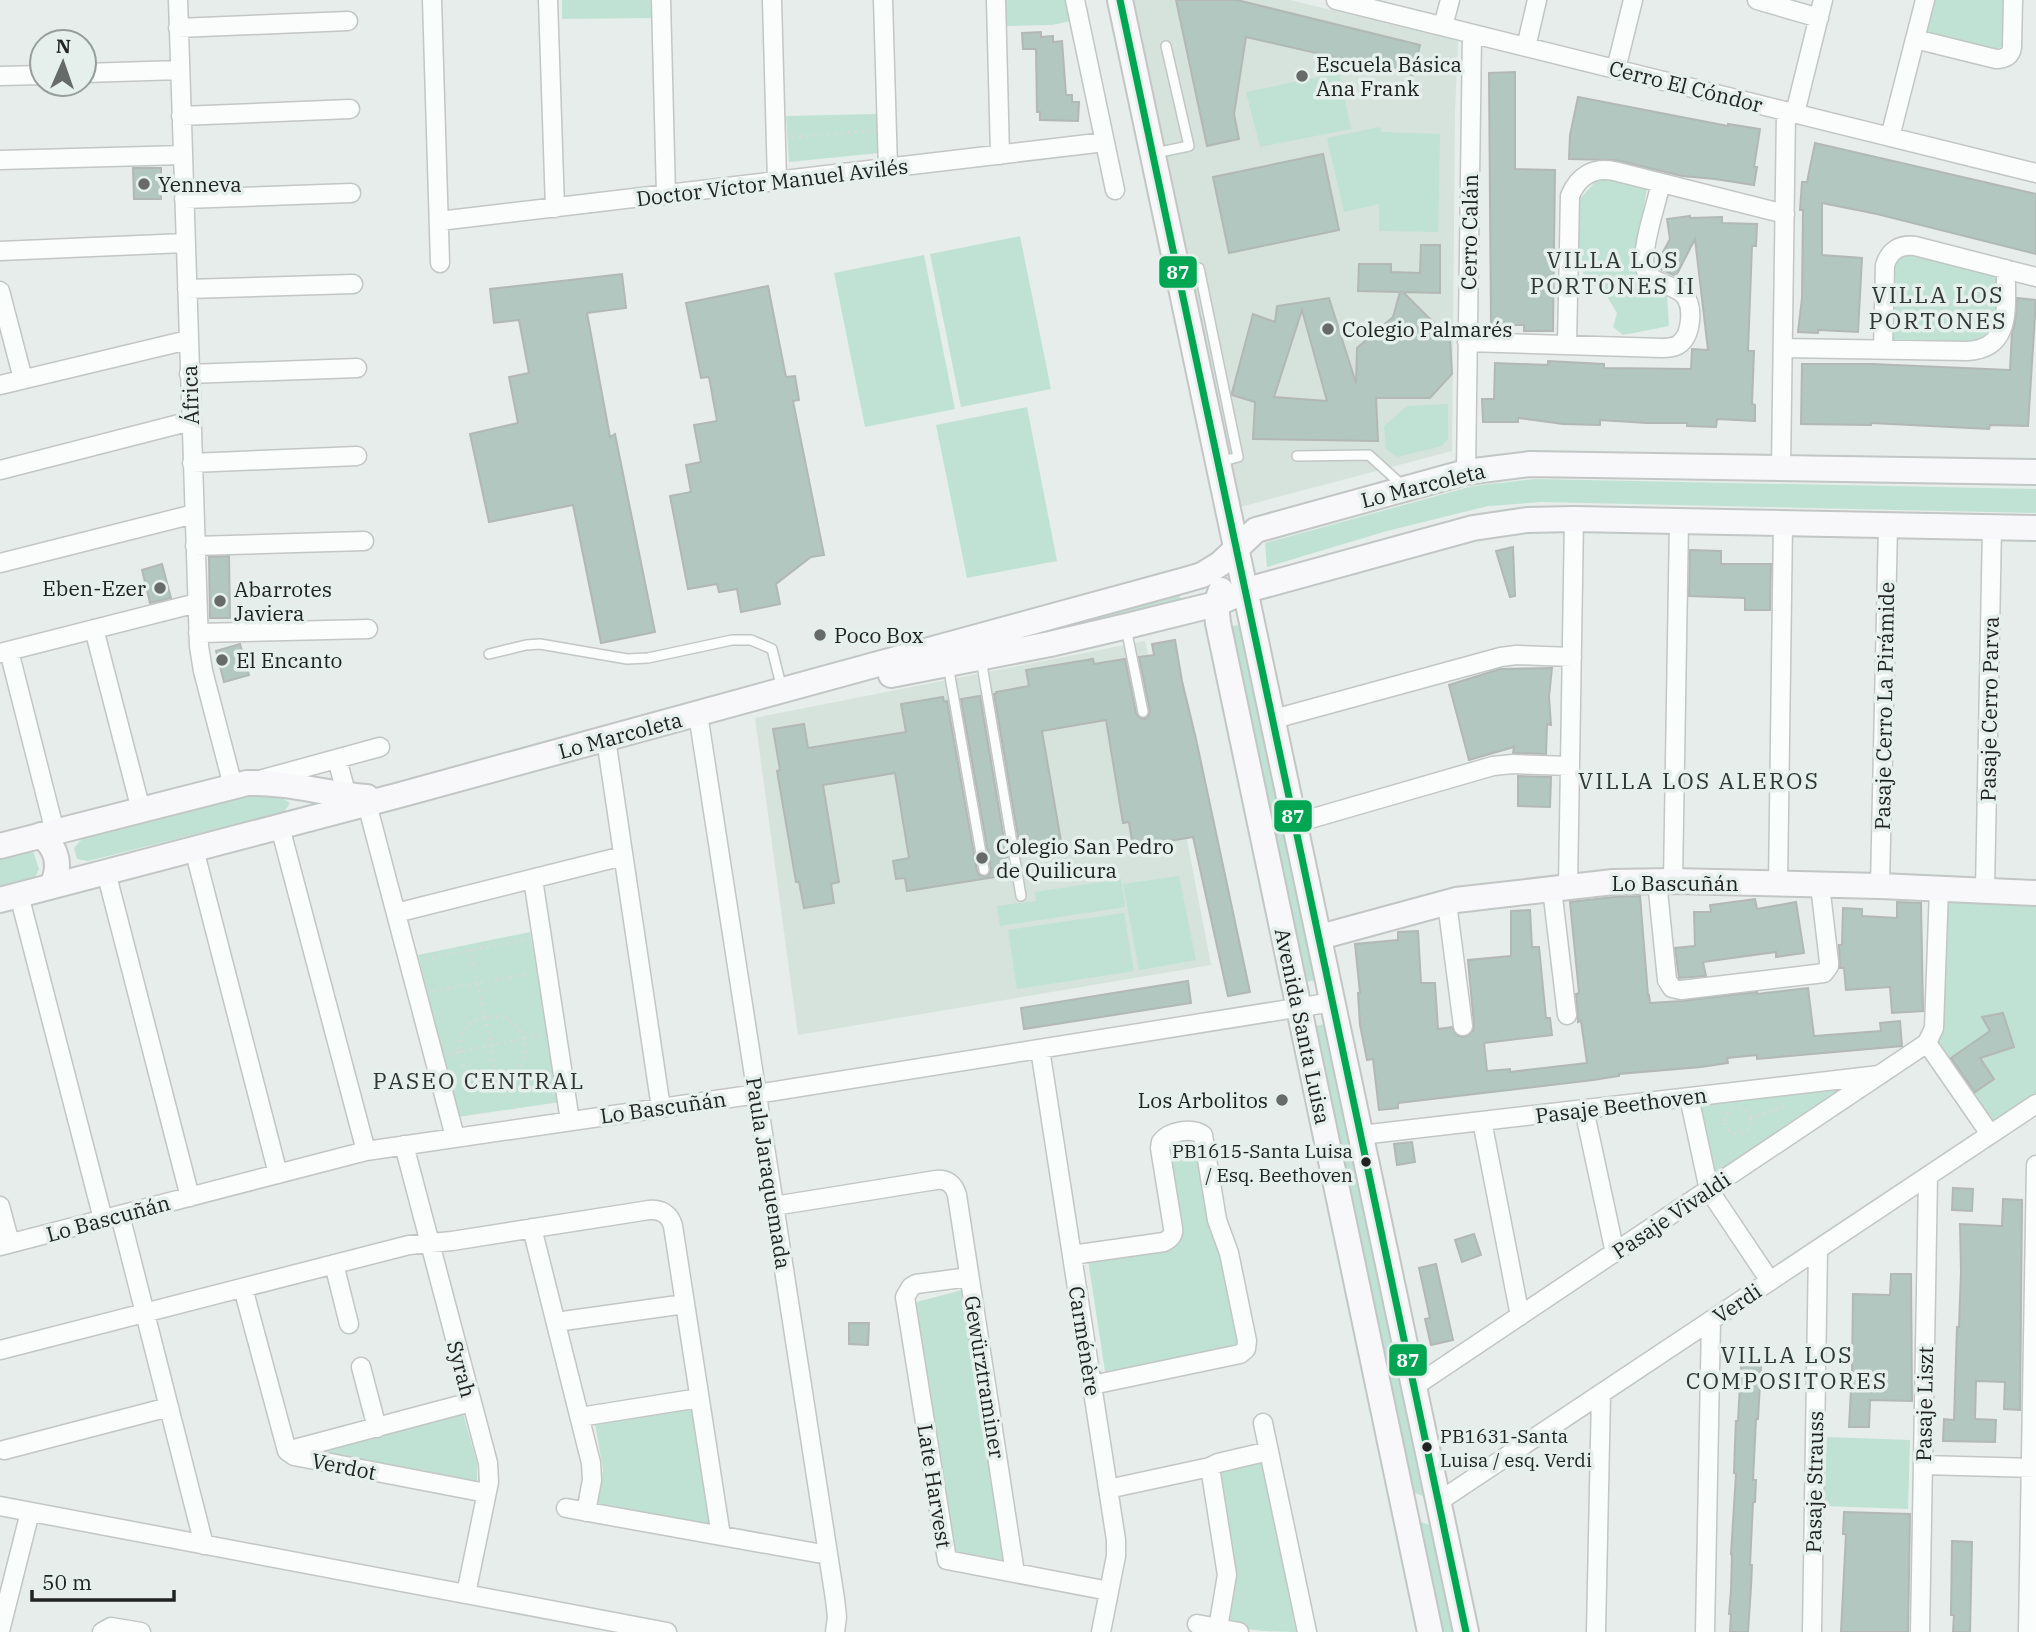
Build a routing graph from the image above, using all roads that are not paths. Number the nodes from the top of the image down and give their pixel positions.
1 (177, 0) edge
2 (432, 0) edge
3 (548, 0) edge
4 (660, 0) edge
5 (772, 0) edge
6 (883, 0) edge
7 (996, 0) edge
8 (1075, 0) edge
9 (1120, 0) edge
10 (1336, 0) edge
11 (1450, 0) edge
12 (1537, 0) edge
13 (1633, 0) edge
14 (1758, 0) edge
15 (1925, 0) edge
16 (2012, 0) edge
17 (1362, 3) edge
18 (1821, 9) edge
19 (348, 21) dead end
20 (1443, 26) junction
21 (178, 28) junction
22 (1472, 34) junction
23 (1915, 39) junction
24 (1167, 46) dead end
25 (1526, 47) junction
26 (1616, 69) junction
27 (180, 70) junction
28 (98, 73) edge
29 (28, 75) edge
30 (0, 76) edge
31 (350, 109) dead end
32 (1791, 112) junction
33 (181, 116) junction
34 (1889, 137) junction
35 (1105, 142) junction
36 (1153, 153) junction
37 (183, 155) junction
38 (1000, 155) junction
39 (0, 160) edge
40 (888, 168) junction
41 (2036, 173) edge
42 (777, 181) junction
43 (1661, 183) junction
44 (1115, 190) dead end
45 (351, 193) dead end
46 (666, 195) junction
47 (184, 199) junction
48 (555, 208) junction
49 (1785, 215) junction
50 (439, 221) junction
51 (185, 243) junction
52 (0, 251) edge
53 (440, 263) dead end
54 (2006, 269) junction
55 (2036, 277) edge
56 (353, 284) dead end
57 (187, 289) junction
58 (0, 291) edge
59 (188, 340) junction
60 (1467, 342) junction
61 (1567, 345) junction
62 (1783, 348) junction
63 (1883, 349) junction
64 (356, 368) dead end
65 (189, 374) junction
66 (23, 379) junction
67 (0, 385) edge
68 (191, 421) junction
69 (357, 456) dead end
70 (1297, 456) dead end
71 (192, 463) junction
72 (1781, 468) junction
73 (0, 470) edge
74 (1466, 471) junction
75 (2036, 472) edge
76 (1405, 488) junction
77 (194, 514) junction
78 (1574, 519) junction
79 (1679, 521) junction
80 (1783, 523) junction
81 (1888, 525) junction
82 (1992, 527) junction
83 (2036, 528) edge
84 (364, 541) dead end
85 (195, 545) junction
86 (1237, 547) junction
87 (0, 563) edge
88 (1247, 590) junction
89 (197, 603) junction
90 (1216, 604) junction
91 (1125, 626) junction
92 (94, 629) junction
93 (368, 629) dead end
94 (198, 633) junction
95 (5, 652) edge
96 (489, 654) dead end
97 (1572, 657) junction
98 (981, 658) junction
99 (948, 665) junction
100 (844, 674) junction
101 (783, 690) junction
102 (1143, 712) dead end
103 (698, 713) junction
104 (1274, 719) junction
105 (606, 739) junction
106 (380, 747) dead end
107 (337, 759) junction
108 (1570, 766) junction
109 (240, 785) junction
110 (357, 800) junction
111 (141, 810) junction
112 (1296, 823) junction
113 (280, 827) junction
114 (48, 834) junction
115 (0, 846) edge
116 (194, 849) junction
117 (623, 856) junction
118 (984, 870) dead end
119 (106, 872) junction
120 (533, 879) junction
121 (1665, 881) junction
122 (1779, 884) junction
123 (1820, 885) junction
124 (52, 886) junction
125 (1880, 886) junction
126 (1560, 888) junction
127 (1939, 888) junction
128 (1985, 890) junction
129 (2036, 893) edge
130 (1021, 895) dead end
131 (9, 897) edge
132 (1447, 903) junction
133 (396, 913) junction
134 (1320, 937) junction
135 (1334, 1002) junction
136 (1299, 1007) junction
137 (1567, 1015) dead end
138 (1463, 1026) dead end
139 (1927, 1043) junction
140 (1040, 1049) junction
141 (1882, 1075) junction
142 (757, 1094) junction
143 (1689, 1097) junction
144 (2036, 1104) edge
145 (661, 1108) junction
146 (1584, 1109) junction
147 (570, 1121) junction
148 (1482, 1121) junction
149 (1990, 1134) junction
150 (1361, 1135) junction
151 (455, 1137) junction
152 (404, 1145) junction
153 (366, 1151) junction
154 (2036, 1165) edge
155 (278, 1174) junction
156 (1928, 1176) junction
157 (1709, 1190) junction
158 (190, 1197) junction
159 (0, 1206) edge
160 (774, 1206) junction
161 (111, 1217) junction
162 (532, 1228) junction
163 (430, 1243) junction
164 (5, 1245) edge
165 (1818, 1249) junction
166 (1615, 1253) junction
167 (1072, 1255) junction
168 (334, 1264) junction
169 (969, 1277) junction
170 (1770, 1281) junction
171 (243, 1288) junction
172 (685, 1304) junction
173 (145, 1313) junction
174 (1520, 1316) junction
175 (1711, 1320) junction
176 (556, 1322) junction
177 (349, 1325) dead end
178 (0, 1350) edge
179 (360, 1367) dead end
180 (1092, 1385) junction
181 (1415, 1387) junction
182 (1601, 1394) junction
183 (699, 1398) junction
184 (471, 1402) junction
185 (169, 1407) junction
186 (580, 1416) junction
187 (1263, 1423) dead end
188 (377, 1428) junction
189 (4, 1450) dead end
190 (287, 1451) junction
191 (1269, 1451) junction
192 (1923, 1465) junction
193 (1210, 1467) junction
194 (2034, 1468) edge
195 (1108, 1489) junction
196 (486, 1493) junction
197 (1438, 1502) junction
198 (0, 1506) edge
199 (566, 1508) dead end
200 (30, 1512) junction
201 (586, 1512) junction
202 (721, 1536) junction
203 (204, 1545) junction
204 (828, 1555) junction
205 (1015, 1573) junction
206 (1109, 1591) junction
207 (466, 1594) junction
208 (583, 1624) edge
209 (1197, 1624) dead end
210 (1218, 1628) junction
211 (0, 1631) edge
212 (104, 1631) edge
213 (141, 1632) edge
214 (667, 1632) edge
215 (835, 1632) edge
216 (1101, 1632) edge
217 (1239, 1632) edge
218 (1307, 1632) edge
219 (1430, 1632) edge
220 (1466, 1632) edge
221 (1596, 1632) edge
222 (1704, 1632) edge
223 (1812, 1632) edge
224 (1920, 1632) edge
225 (2028, 1632) edge

1 - 21 street, África
2 - 50 street
3 - 48 street
4 - 46 street
5 - 42 street
6 - 40 street
7 - 38 street
8 - 35 street
9 - 36 main road, Avenida Santa Luisa
10 - 17 street, Cerro El Cóndor
11 - 20 street
12 - 25 street
13 - 26 street
14 - 18 street
15 - 23 street
16 - 23 street
17 - 20 street, Cerro El Cóndor
18 - 32 street
19 - 21 street
20 - 22 street, Cerro El Cóndor
21 - 27 street, África
22 - 25 street, Cerro El Cóndor
22 - 60 street, Cerro Calán
23 - 34 street
24 - 36 lane
25 - 26 street, Cerro El Cóndor
26 - 32 street, Cerro El Cóndor
27 - 28 street
27 - 33 street, África
29 - 30 street
31 - 33 street
32 - 34 street, Cerro El Cóndor
32 - 49 street
33 - 37 street, África
34 - 41 street, Cerro El Cóndor
35 - 38 street, Doctor Víctor Manuel Avilés
35 - 44 street
36 - 86 main road, Avenida Santa Luisa
37 - 39 street
37 - 47 street, África
38 - 40 street, Doctor Víctor Manuel Avilés
40 - 42 street, Doctor Víctor Manuel Avilés
42 - 46 street, Doctor Víctor Manuel Avilés
43 - 49 street
43 - 61 street
43 - 61 street
45 - 47 street
46 - 48 street, Doctor Víctor Manuel Avilés
47 - 51 street, África
48 - 50 street, Doctor Víctor Manuel Avilés
49 - 62 street
50 - 53 street
51 - 52 street
51 - 57 street, África
54 - 55 street
54 - 63 street
54 - 63 street
56 - 57 street
57 - 59 street, África
58 - 66 street
59 - 65 street, África
59 - 66 street
60 - 61 street
60 - 74 street, Cerro Calán
62 - 63 street
62 - 72 street
64 - 65 street
65 - 68 street, África
66 - 67 street
68 - 71 street, África
68 - 73 street
69 - 71 street
70 - 76 lane
71 - 77 street, África
72 - 74 main road, Lo Marcoleta
72 - 75 main road, Lo Marcoleta
74 - 76 main road, Lo Marcoleta
76 - 86 main road, Lo Marcoleta
77 - 85 street, África
77 - 87 street
78 - 79 main road, Lo Marcoleta
78 - 88 main road, Lo Marcoleta
78 - 97 street
79 - 80 main road, Lo Marcoleta
79 - 121 street
80 - 81 main road, Lo Marcoleta
80 - 122 street
81 - 82 main road, Lo Marcoleta
81 - 125 street, Pasaje Cerro La Pirámide
82 - 83 main road, Lo Marcoleta
82 - 128 street, Pasaje Cerro Parva
84 - 85 street
85 - 89 street, África
86 - 88 main road, Avenida Santa Luisa
86 - 90 main road, Avenida Santa Luisa
86 - 100 main road, Lo Marcoleta
88 - 90 main road, Lo Marcoleta
88 - 104 main road, Avenida Santa Luisa
89 - 92 street
89 - 94 street, África
90 - 91 main road, Lo Marcoleta
90 - 136 main road, Avenida Santa Luisa
91 - 98 main road, Lo Marcoleta
91 - 102 lane
92 - 95 street
92 - 111 street
93 - 94 street
94 - 109 street, África
95 - 114 street
96 - 101 lane
97 - 104 street
97 - 108 street
98 - 99 main road, Lo Marcoleta
98 - 130 lane
99 - 100 main road, Lo Marcoleta
99 - 118 lane
100 - 101 main road, Lo Marcoleta
101 - 103 main road, Lo Marcoleta
103 - 105 main road, Lo Marcoleta
103 - 142 street, Paula Jaraquemada
104 - 112 main road, Avenida Santa Luisa
105 - 110 main road, Lo Marcoleta
105 - 117 street
106 - 107 street, Lo Marcoleta
107 - 109 street, Lo Marcoleta
107 - 110 street
108 - 112 street
108 - 126 street
109 - 110 main road, Lo Marcoleta
109 - 111 main road, Lo Marcoleta
110 - 113 main road, Lo Marcoleta
110 - 133 street
111 - 114 main road, Lo Marcoleta
112 - 134 main road, Avenida Santa Luisa
113 - 116 main road, Lo Marcoleta
113 - 153 street
114 - 115 main road, Lo Marcoleta
114 - 124 main road
116 - 119 main road, Lo Marcoleta
116 - 155 street
117 - 120 street
117 - 145 street
119 - 124 main road, Lo Marcoleta
119 - 158 street
120 - 133 street
120 - 147 street
121 - 122 main road, Lo Bascuñán
121 - 123 street
121 - 126 main road, Lo Bascuñán
122 - 123 main road, Lo Bascuñán
123 - 125 main road, Lo Bascuñán
124 - 131 main road, Lo Marcoleta
125 - 127 main road, Lo Bascuñán
126 - 132 main road, Lo Bascuñán
126 - 137 street
127 - 128 main road, Lo Bascuñán
127 - 139 street
128 - 129 main road, Lo Bascuñán
131 - 161 street
132 - 134 main road, Lo Bascuñán
132 - 138 street
133 - 151 street
134 - 135 main road, Avenida Santa Luisa
135 - 136 street, Lo Bascuñán
135 - 150 main road, Avenida Santa Luisa
136 - 140 street, Lo Bascuñán
136 - 219 main road, Avenida Santa Luisa
139 - 141 street, Pasaje Vivaldi
139 - 149 street
140 - 142 street, Lo Bascuñán
140 - 167 street, Carménère
141 - 143 street, Pasaje Beethoven
141 - 157 street, Pasaje Vivaldi
142 - 145 street, Lo Bascuñán
142 - 160 street, Paula Jaraquemada
143 - 146 street, Pasaje Beethoven
143 - 157 street
144 - 149 street, Verdi
145 - 147 street, Lo Bascuñán
146 - 148 street, Pasaje Beethoven
146 - 166 street
147 - 151 street, Lo Bascuñán
148 - 150 street, Pasaje Beethoven
148 - 174 street
149 - 156 street, Verdi
150 - 181 main road, Avenida Santa Luisa
151 - 152 street, Lo Bascuñán
152 - 153 street, Lo Bascuñán
152 - 163 street, Syrah
153 - 155 street, Lo Bascuñán
154 - 194 street
155 - 158 street, Lo Bascuñán
156 - 165 street, Verdi
156 - 192 street, Pasaje Liszt
157 - 166 street, Pasaje Vivaldi
157 - 170 street
158 - 161 street, Lo Bascuñán
159 - 164 street
160 - 169 street, Gewürztraminer
160 - 204 street, Paula Jaraquemada
161 - 164 street, Lo Bascuñán
161 - 173 street
162 - 163 street
162 - 172 street
162 - 176 street
163 - 168 street
163 - 184 street, Syrah
165 - 170 street, Verdi
165 - 223 street, Pasaje Strauss
166 - 174 street, Pasaje Vivaldi
167 - 180 street, Carménère
167 - 180 street
168 - 171 street
168 - 177 street
169 - 205 street, Gewürztraminer
169 - 205 street, Late Harvest
170 - 175 street, Verdi
171 - 173 street
171 - 190 street, Verdot
172 - 176 street
172 - 183 street
173 - 178 street
173 - 185 street
174 - 181 street, Pasaje Vivaldi
175 - 182 street, Verdi
175 - 222 street
176 - 186 street
179 - 188 street
180 - 195 street, Carménère
181 - 197 main road, Avenida Santa Luisa
182 - 197 street, Verdi
182 - 221 street
183 - 186 street
183 - 202 street
184 - 188 street
184 - 196 street, Syrah
185 - 189 street
185 - 203 street
186 - 201 street
187 - 191 street
188 - 190 street
190 - 196 street, Verdot
191 - 193 street
191 - 218 street
192 - 194 street
192 - 224 street, Pasaje Liszt
193 - 195 street
193 - 210 street
194 - 225 street
195 - 206 street, Carménère
196 - 207 street, Syrah
197 - 220 main road, Avenida Santa Luisa
198 - 200 street
199 - 201 street
200 - 203 street
200 - 211 street
201 - 202 street
202 - 204 street
203 - 207 street
204 - 215 street, Paula Jaraquemada
205 - 206 street, Late Harvest
206 - 216 street, Carménère
207 - 208 street
208 - 214 street
209 - 210 street
210 - 217 street
212 - 213 street

